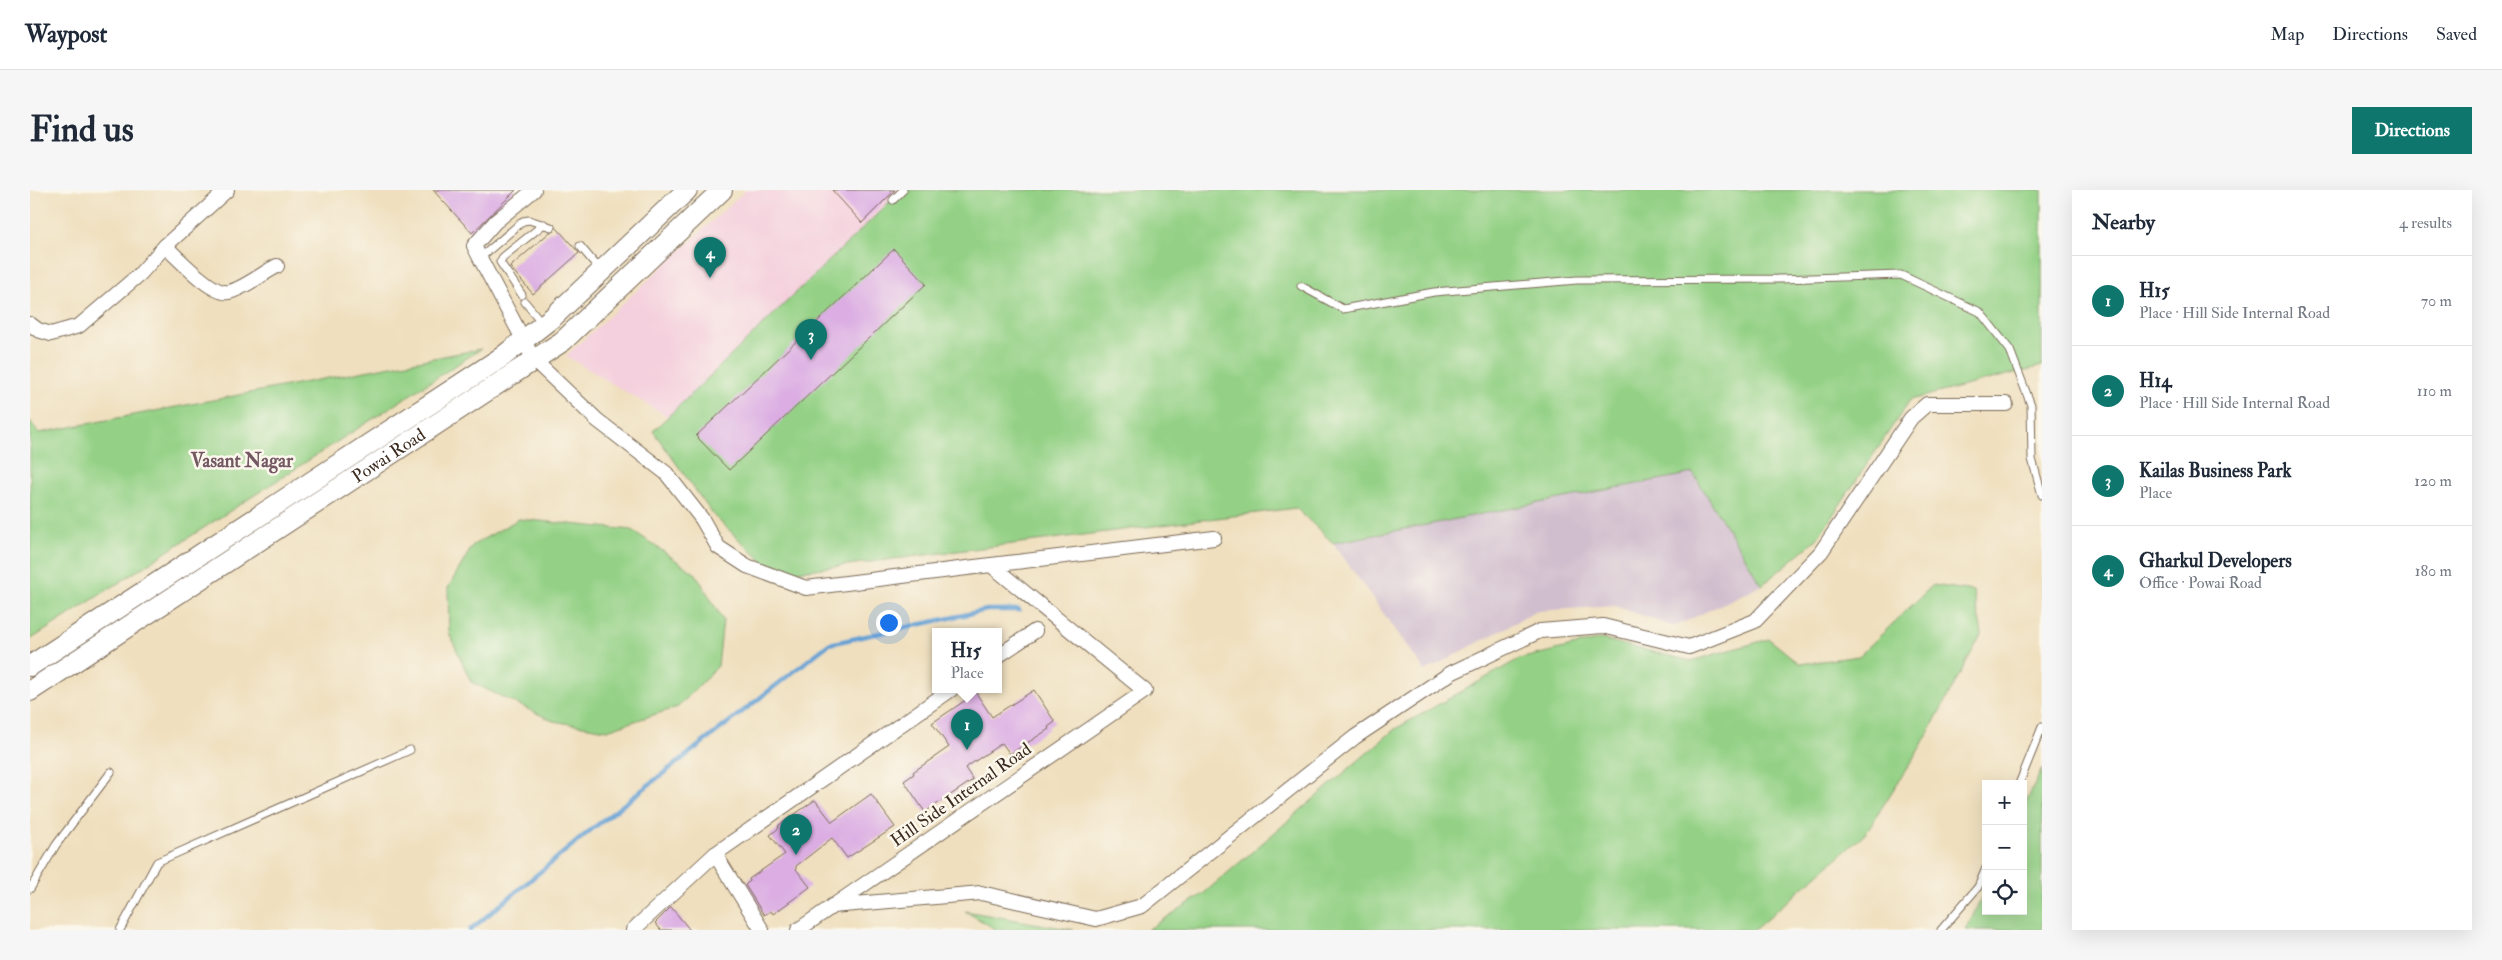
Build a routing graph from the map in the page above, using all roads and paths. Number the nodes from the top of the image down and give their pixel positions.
1 (227, 190) edge
2 (534, 190) edge
3 (686, 190) edge
4 (722, 190) edge
5 (903, 190) edge
6 (893, 200) dead end
7 (165, 246) junction
8 (580, 246) dead end
9 (480, 258) junction
10 (277, 266) dead end
11 (601, 271) junction
12 (1301, 286) dead end
13 (30, 324) edge
14 (544, 324) junction
15 (523, 340) junction
16 (534, 360) junction
17 (2006, 404) dead end
18 (356, 452) junction
19 (368, 469) junction
20 (2042, 495) edge
21 (1214, 538) dead end
22 (991, 565) junction
23 (1035, 631) dead end
24 (1002, 653) edge
25 (30, 666) edge
26 (30, 691) edge
27 (946, 693) edge
28 (2042, 727) edge
29 (410, 750) dead end
30 (111, 772) dead end
31 (2021, 780) edge
32 (715, 854) junction
33 (1985, 870) edge
34 (30, 889) edge
35 (832, 906) junction
36 (120, 930) edge
37 (633, 930) edge
38 (762, 930) edge
39 (798, 930) edge
40 (1941, 930) edge

1 - 7 street
2 - 9 street
3 - 11 main road, Powai Road
4 - 16 main road, Powai Road
5 - 6 lane
7 - 10 street
7 - 13 street
8 - 11 lane
9 - 14 lane
9 - 15 street
11 - 14 main road, Powai Road
12 - 20 lane
14 - 15 main road, Powai Road
15 - 16 street
15 - 18 main road, Powai Road
16 - 19 main road, Powai Road
16 - 22 street
17 - 35 street
18 - 19 main road
18 - 25 main road, Powai Road
19 - 26 main road, Powai Road
21 - 22 street
22 - 35 street, Hill Side Internal Road
23 - 24 street
27 - 32 street
28 - 31 lane
29 - 36 lane
30 - 34 lane
32 - 37 street
32 - 38 street
33 - 40 lane
35 - 39 street, Hill Side Internal Road

